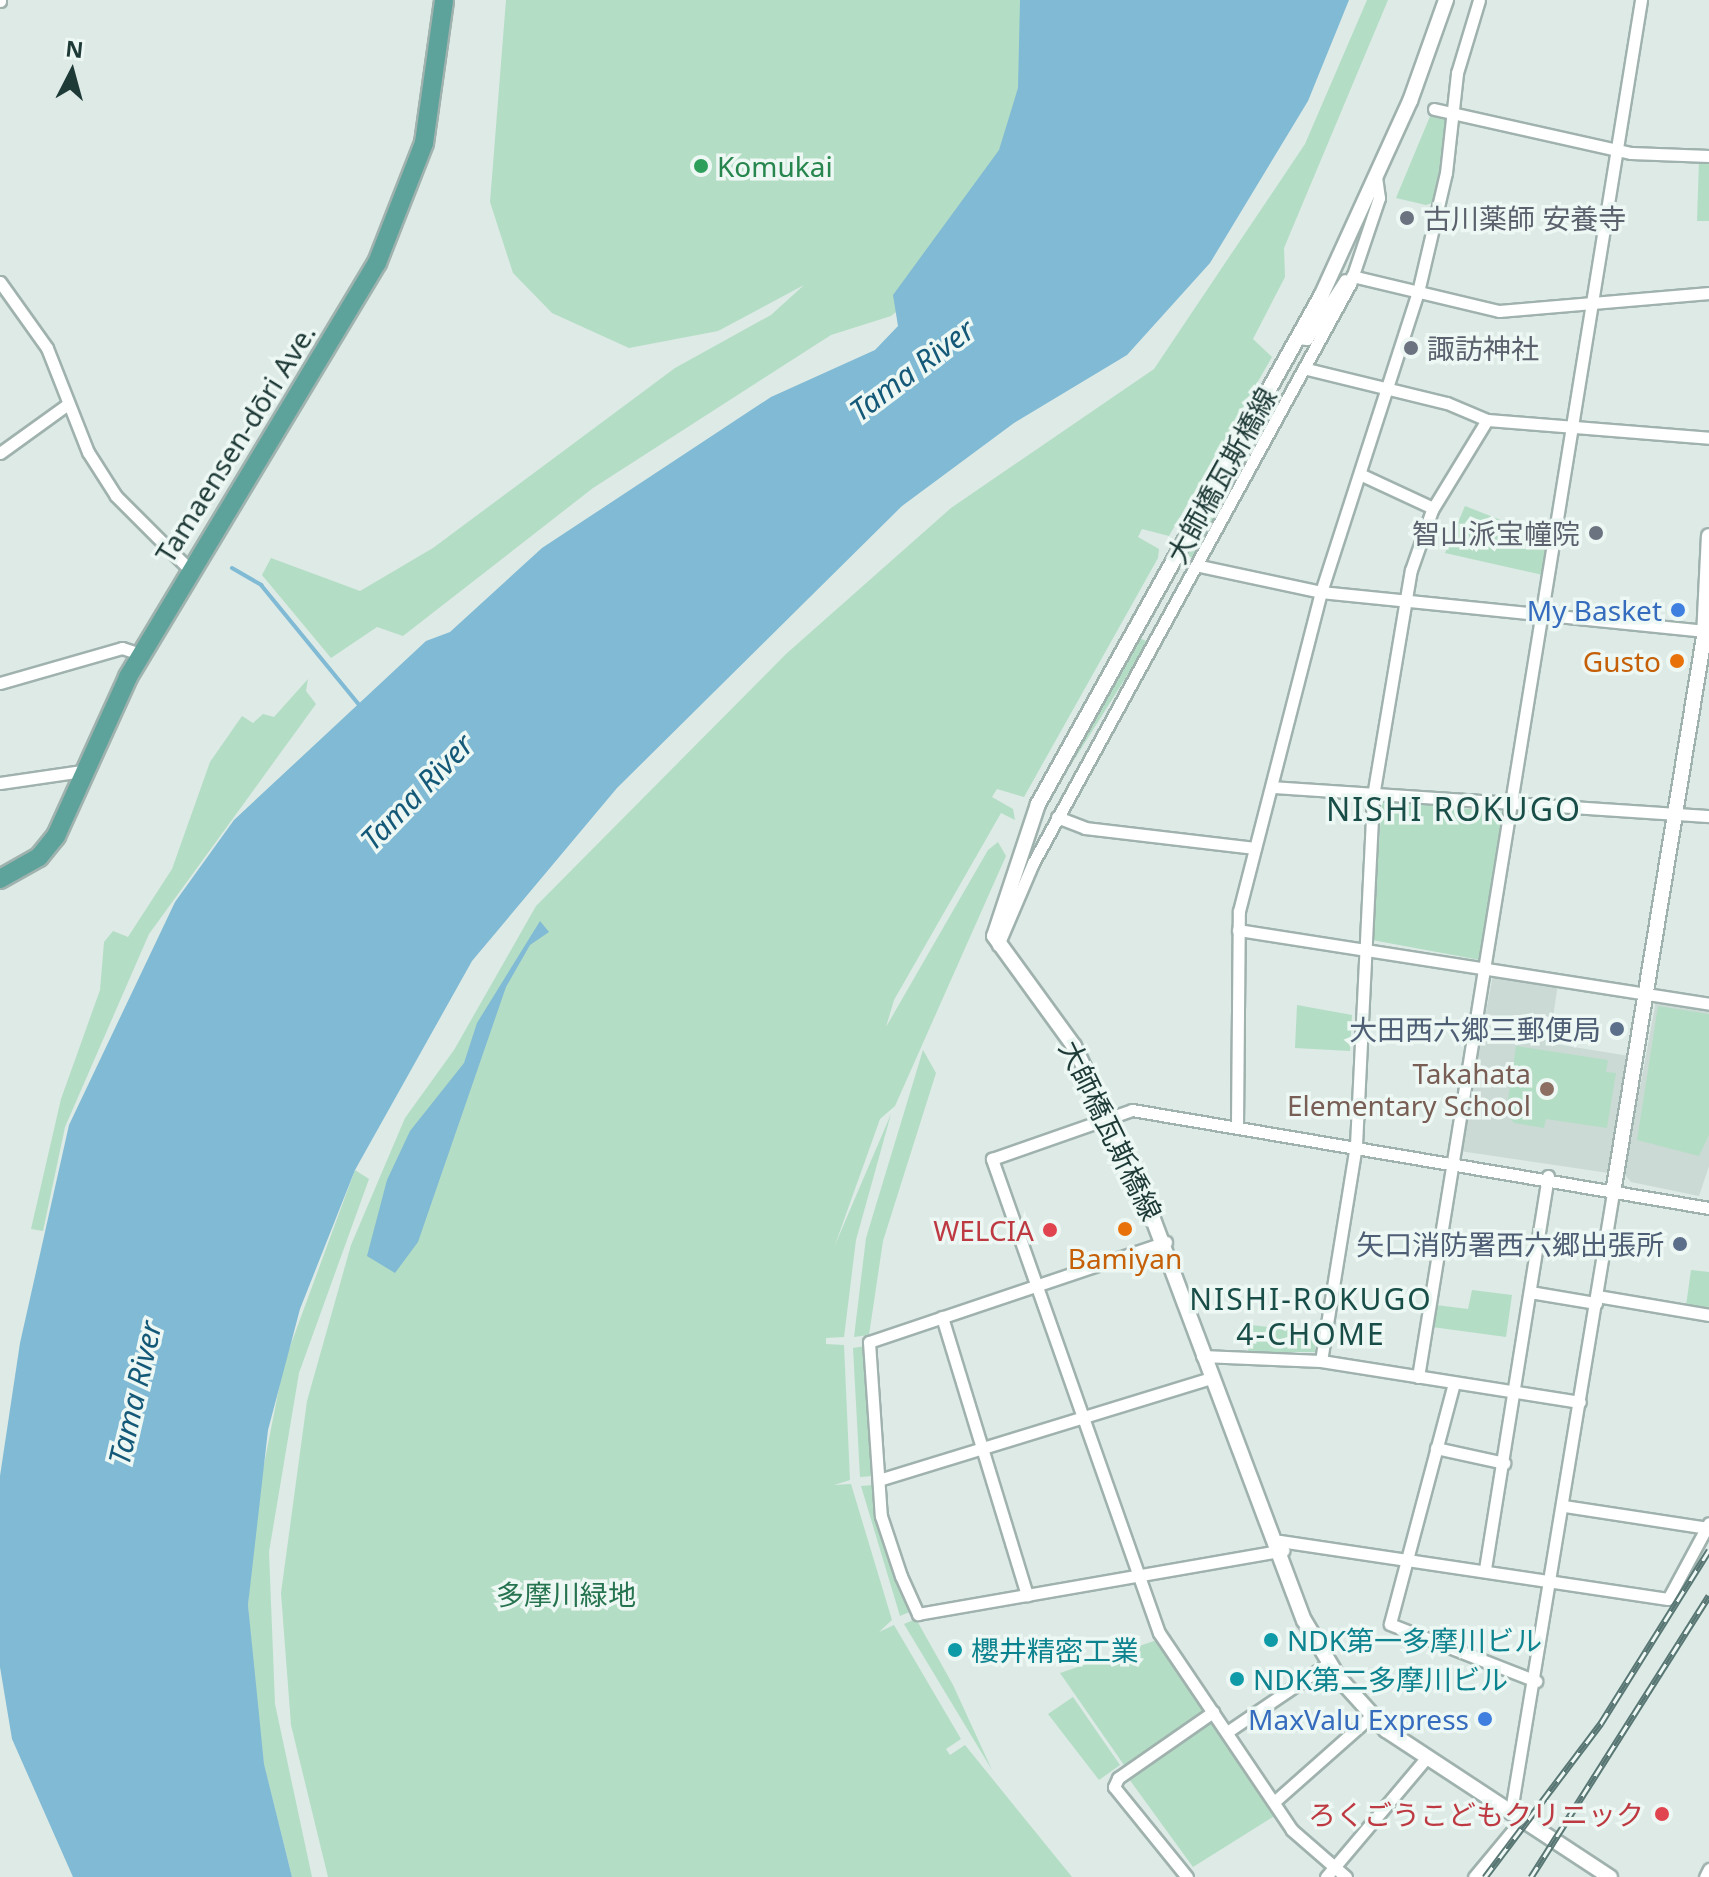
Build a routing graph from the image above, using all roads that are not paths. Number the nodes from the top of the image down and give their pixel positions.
1 (444, 0) edge
2 (1446, 0) edge
3 (1479, 0) edge
4 (1641, 0) edge
5 (1434, 109) dead end
6 (1453, 113) junction
7 (1617, 151) junction
8 (1709, 156) edge
9 (1376, 177) junction
10 (1352, 276) junction
11 (0, 282) edge
12 (1418, 292) junction
13 (1709, 293) edge
14 (1592, 303) junction
15 (1297, 338) junction
16 (1307, 369) junction
17 (1389, 390) junction
18 (68, 404) junction
19 (1487, 420) junction
20 (1572, 429) junction
21 (1709, 438) edge
22 (0, 453) edge
23 (1362, 475) junction
24 (1433, 508) junction
25 (1709, 536) edge
26 (1709, 551) edge
27 (1200, 566) junction
28 (189, 569) junction
29 (1321, 592) junction
30 (1408, 601) junction
31 (1542, 613) junction
32 (1705, 631) junction
33 (141, 654) junction
34 (0, 683) edge
35 (82, 771) junction
36 (0, 783) edge
37 (1272, 787) junction
38 (1373, 796) junction
39 (1511, 802) junction
40 (1675, 812) junction
41 (1709, 816) edge
42 (1057, 817) junction
43 (1255, 848) junction
44 (0, 879) edge
45 (1238, 930) junction
46 (998, 945) junction
47 (1366, 949) junction
48 (1486, 968) junction
49 (1646, 995) junction
50 (1709, 1004) edge
51 (1108, 1117) junction
52 (1237, 1126) junction
53 (1356, 1145) junction
54 (1453, 1161) junction
55 (1548, 1176) junction
56 (1614, 1187) junction
57 (1708, 1204) edge
58 (1166, 1242) junction
59 (1036, 1285) junction
60 (1530, 1292) junction
61 (1597, 1299) junction
62 (1709, 1315) edge
63 (942, 1317) junction
64 (1202, 1356) junction
65 (1321, 1361) junction
66 (1418, 1377) junction
67 (1210, 1378) junction
68 (1454, 1383) junction
69 (1515, 1392) junction
70 (1580, 1402) junction
71 (1082, 1418) junction
72 (1436, 1448) junction
73 (982, 1449) junction
74 (1504, 1463) junction
75 (879, 1480) junction
76 (1564, 1506) junction
77 (1708, 1526) edge
78 (1282, 1545) junction
79 (1695, 1551) junction
80 (1406, 1556) junction
81 (1709, 1558) edge
82 (1485, 1569) junction
83 (1140, 1574) junction
84 (1552, 1580) junction
85 (1027, 1595) junction
86 (1329, 1663) junction
87 (1536, 1681) junction
88 (1213, 1712) junction
89 (1370, 1717) junction
90 (1227, 1732) junction
91 (1427, 1757) junction
92 (1274, 1802) junction
93 (1511, 1811) junction
94 (1514, 1829) dead end
95 (1335, 1867) junction
96 (1709, 1869) edge
97 (1604, 1875) edge
98 (1187, 1877) edge
99 (1326, 1877) edge
100 (1346, 1877) edge
101 (1474, 1877) edge
102 (1705, 1877) edge

1 - 28 main road, Tamaensen-dōri Ave.
2 - 9 street, 大師橋瓦斯橋線
3 - 6 street
4 - 7 street
5 - 6 street
6 - 7 street
6 - 12 street
7 - 8 street
7 - 14 street
9 - 10 street
9 - 15 street, 大師橋瓦斯橋線
10 - 12 street
10 - 15 street
10 - 16 street
11 - 18 street
12 - 14 street
12 - 17 street
13 - 14 street
14 - 20 street
15 - 46 street, 大師橋瓦斯橋線
16 - 17 street
16 - 27 street
17 - 19 street
17 - 23 street
18 - 22 street
18 - 28 street
19 - 20 street
19 - 24 street
20 - 21 street
20 - 31 street
23 - 24 street
23 - 29 street
24 - 30 street
25 - 26 street
26 - 32 street
27 - 29 street
27 - 42 street
28 - 33 main road, Tamaensen-dōri Ave.
29 - 30 street
29 - 37 street
30 - 31 street
30 - 38 street
31 - 32 street
31 - 39 street
32 - 40 street
33 - 34 street
33 - 35 main road, Tamaensen-dōri Ave.
35 - 36 street
35 - 44 main road, Tamaensen-dōri Ave.
37 - 38 street
37 - 43 street
38 - 39 street
38 - 47 street
39 - 40 street
39 - 48 street
40 - 41 street
40 - 49 street
42 - 43 street
42 - 46 street
43 - 45 street
45 - 47 street
45 - 52 street
46 - 51 street, 大師橋瓦斯橋線
47 - 48 street
47 - 53 street
48 - 49 street
48 - 54 street
49 - 50 street
49 - 56 street
51 - 52 street
51 - 58 street, 大師橋瓦斯橋線
51 - 59 street
52 - 53 street
53 - 54 street
53 - 65 street
54 - 55 street
54 - 66 street
55 - 56 street
55 - 60 street
56 - 57 street
56 - 61 street
58 - 59 street
58 - 64 street, 大師橋瓦斯橋線
59 - 63 street
59 - 71 street
60 - 61 street
60 - 69 street
61 - 62 street
61 - 70 street
63 - 73 street
63 - 75 street
64 - 65 street
64 - 67 street, 大師橋瓦斯橋線
65 - 66 street
66 - 68 street
67 - 71 street
67 - 78 street, 大師橋瓦斯橋線
68 - 69 street
68 - 72 street
69 - 70 street
69 - 74 street
70 - 76 street
71 - 73 street
71 - 83 street
72 - 74 street
72 - 80 street
73 - 75 street
73 - 85 street
74 - 82 street
75 - 85 street
76 - 77 street
76 - 84 street
77 - 79 street
78 - 80 street
78 - 83 street
78 - 86 street, 大師橋瓦斯橋線
79 - 81 street
79 - 84 street
80 - 82 street
80 - 87 street
82 - 84 street
83 - 85 street
83 - 88 street
84 - 87 street
86 - 89 street, 大師橋瓦斯橋線
86 - 90 street
87 - 93 street
88 - 90 street
88 - 98 street
89 - 91 street, 大師橋瓦斯橋線
89 - 92 street
90 - 92 street
91 - 93 street, 大師橋瓦斯橋線
91 - 95 street
92 - 95 street
93 - 97 street, 大師橋瓦斯橋線
94 - 101 street
95 - 99 street
95 - 100 street
96 - 102 street

